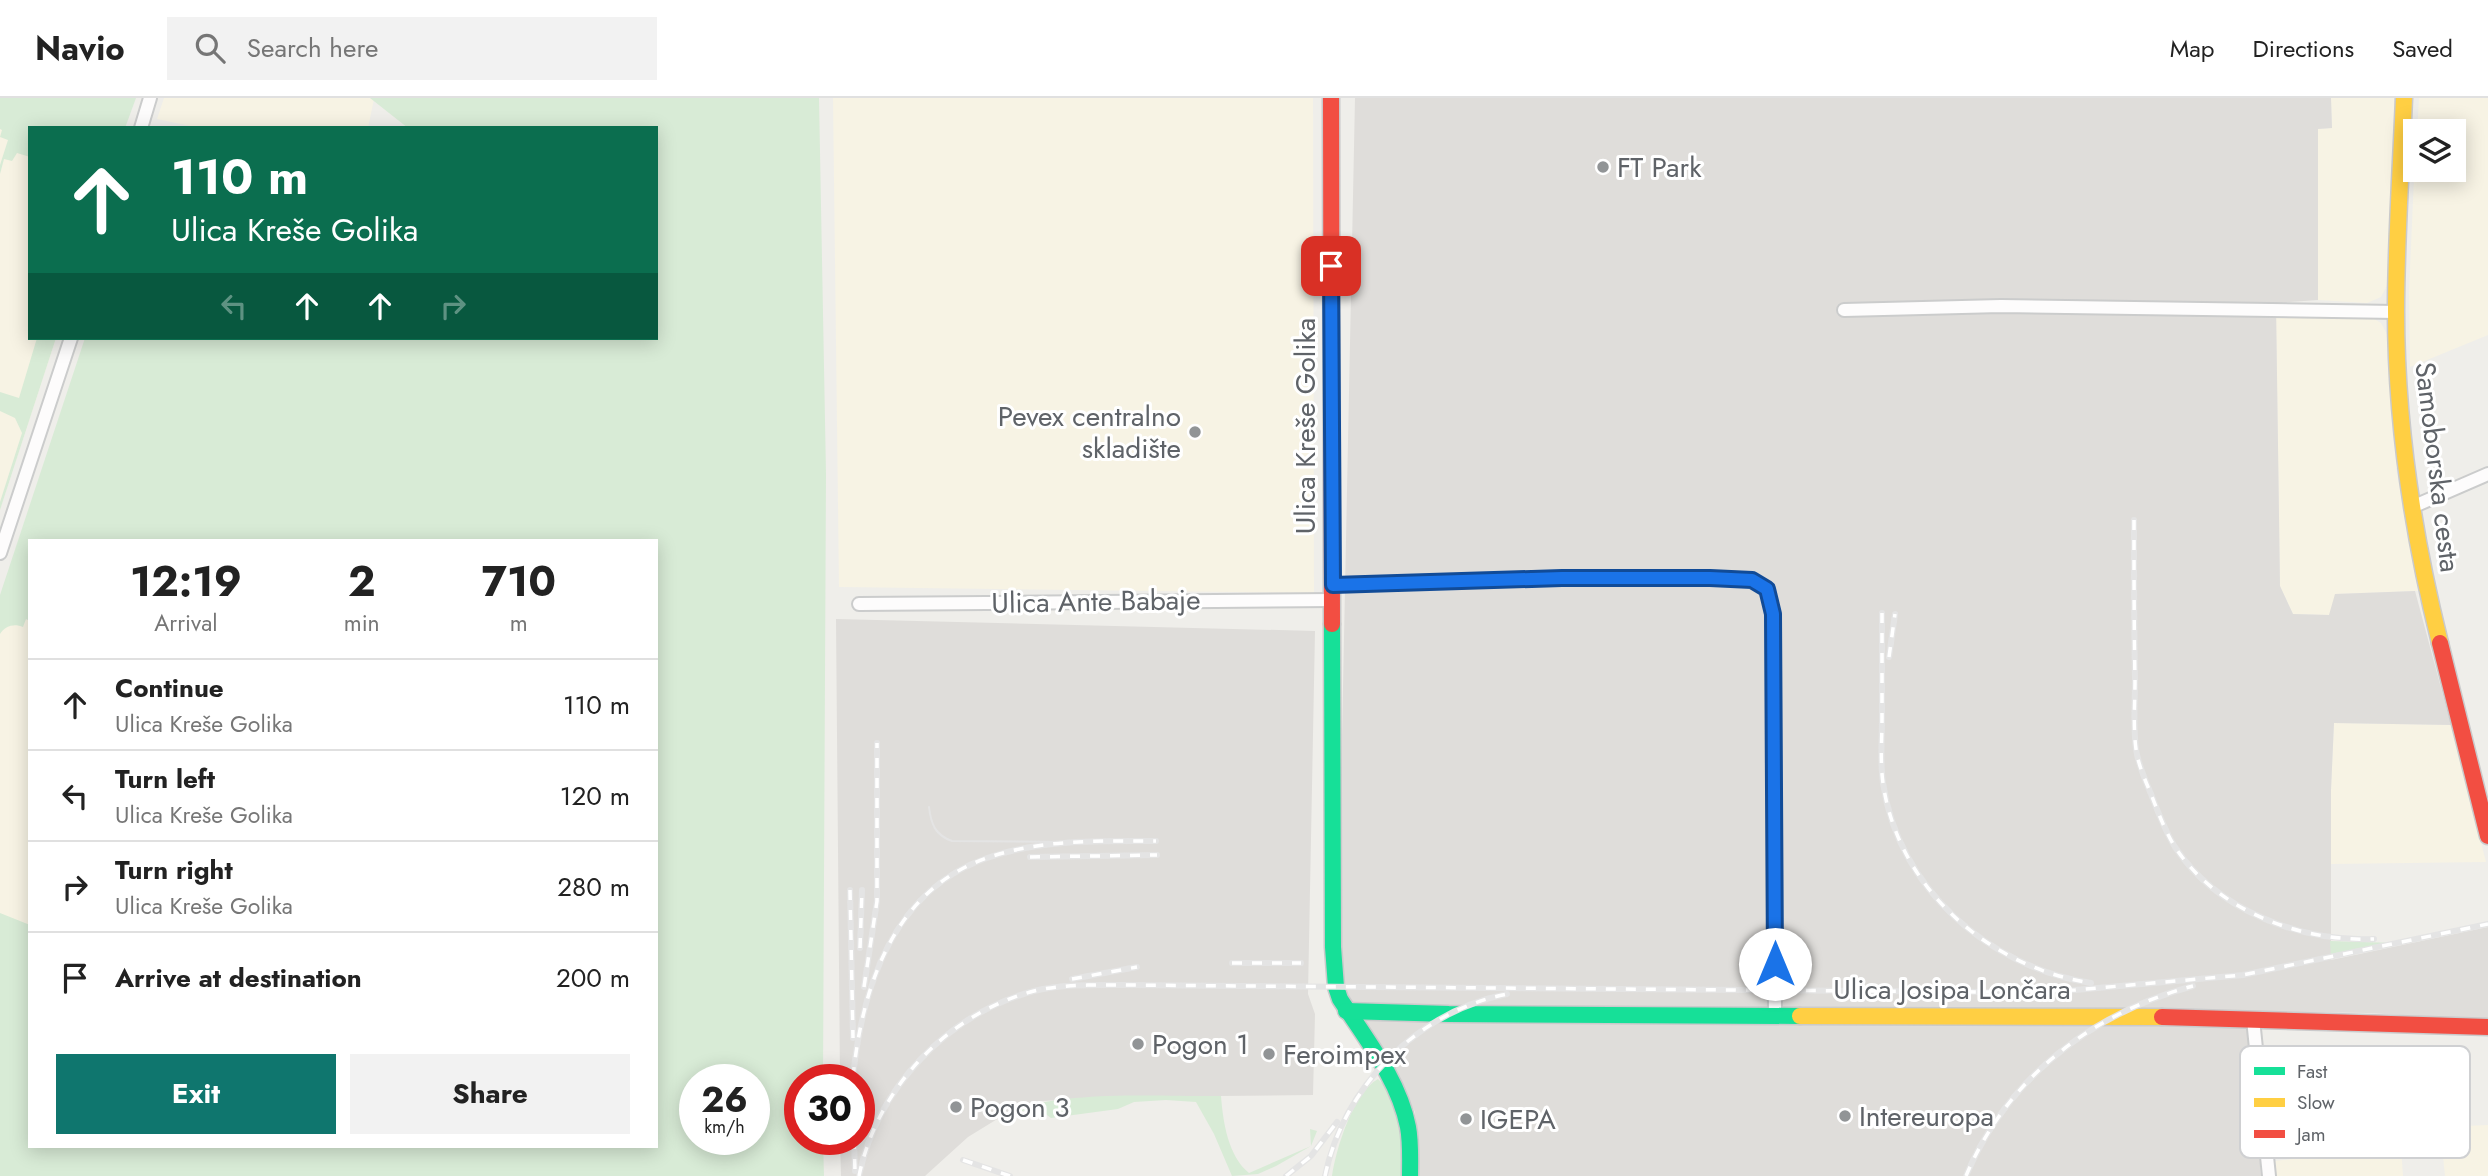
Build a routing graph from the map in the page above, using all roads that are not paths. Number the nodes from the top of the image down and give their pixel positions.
1 (150, 98) edge
2 (1331, 98) edge
3 (2404, 98) edge
4 (142, 126) edge
5 (1844, 310) dead end
6 (2396, 312) junction
7 (70, 340) edge
8 (2488, 474) edge
9 (2412, 508) junction
10 (0, 553) edge
11 (1333, 593) junction
12 (859, 604) dead end
13 (2488, 835) edge
14 (1346, 1011) junction
15 (1775, 1014) junction
16 (2253, 1019) junction
17 (2488, 1027) edge
18 (2256, 1046) edge
19 (2267, 1158) edge
20 (1410, 1176) edge
21 (2269, 1176) edge

1 - 4 street
2 - 11 street, Ulica Kreše Golika
3 - 6 street, Samoborska cesta
5 - 6 street
6 - 9 street, Samoborska cesta
7 - 10 street
8 - 9 street
9 - 13 street, Samoborska cesta
11 - 12 street, Ulica Ante Babaje
11 - 14 street, Ulica Kreše Golika
11 - 15 street
14 - 15 street, Ulica Josipa Lončara
14 - 20 street
15 - 16 street, Ulica Josipa Lončara
16 - 17 street, Ulica Josipa Lončara
16 - 18 street
19 - 21 street

